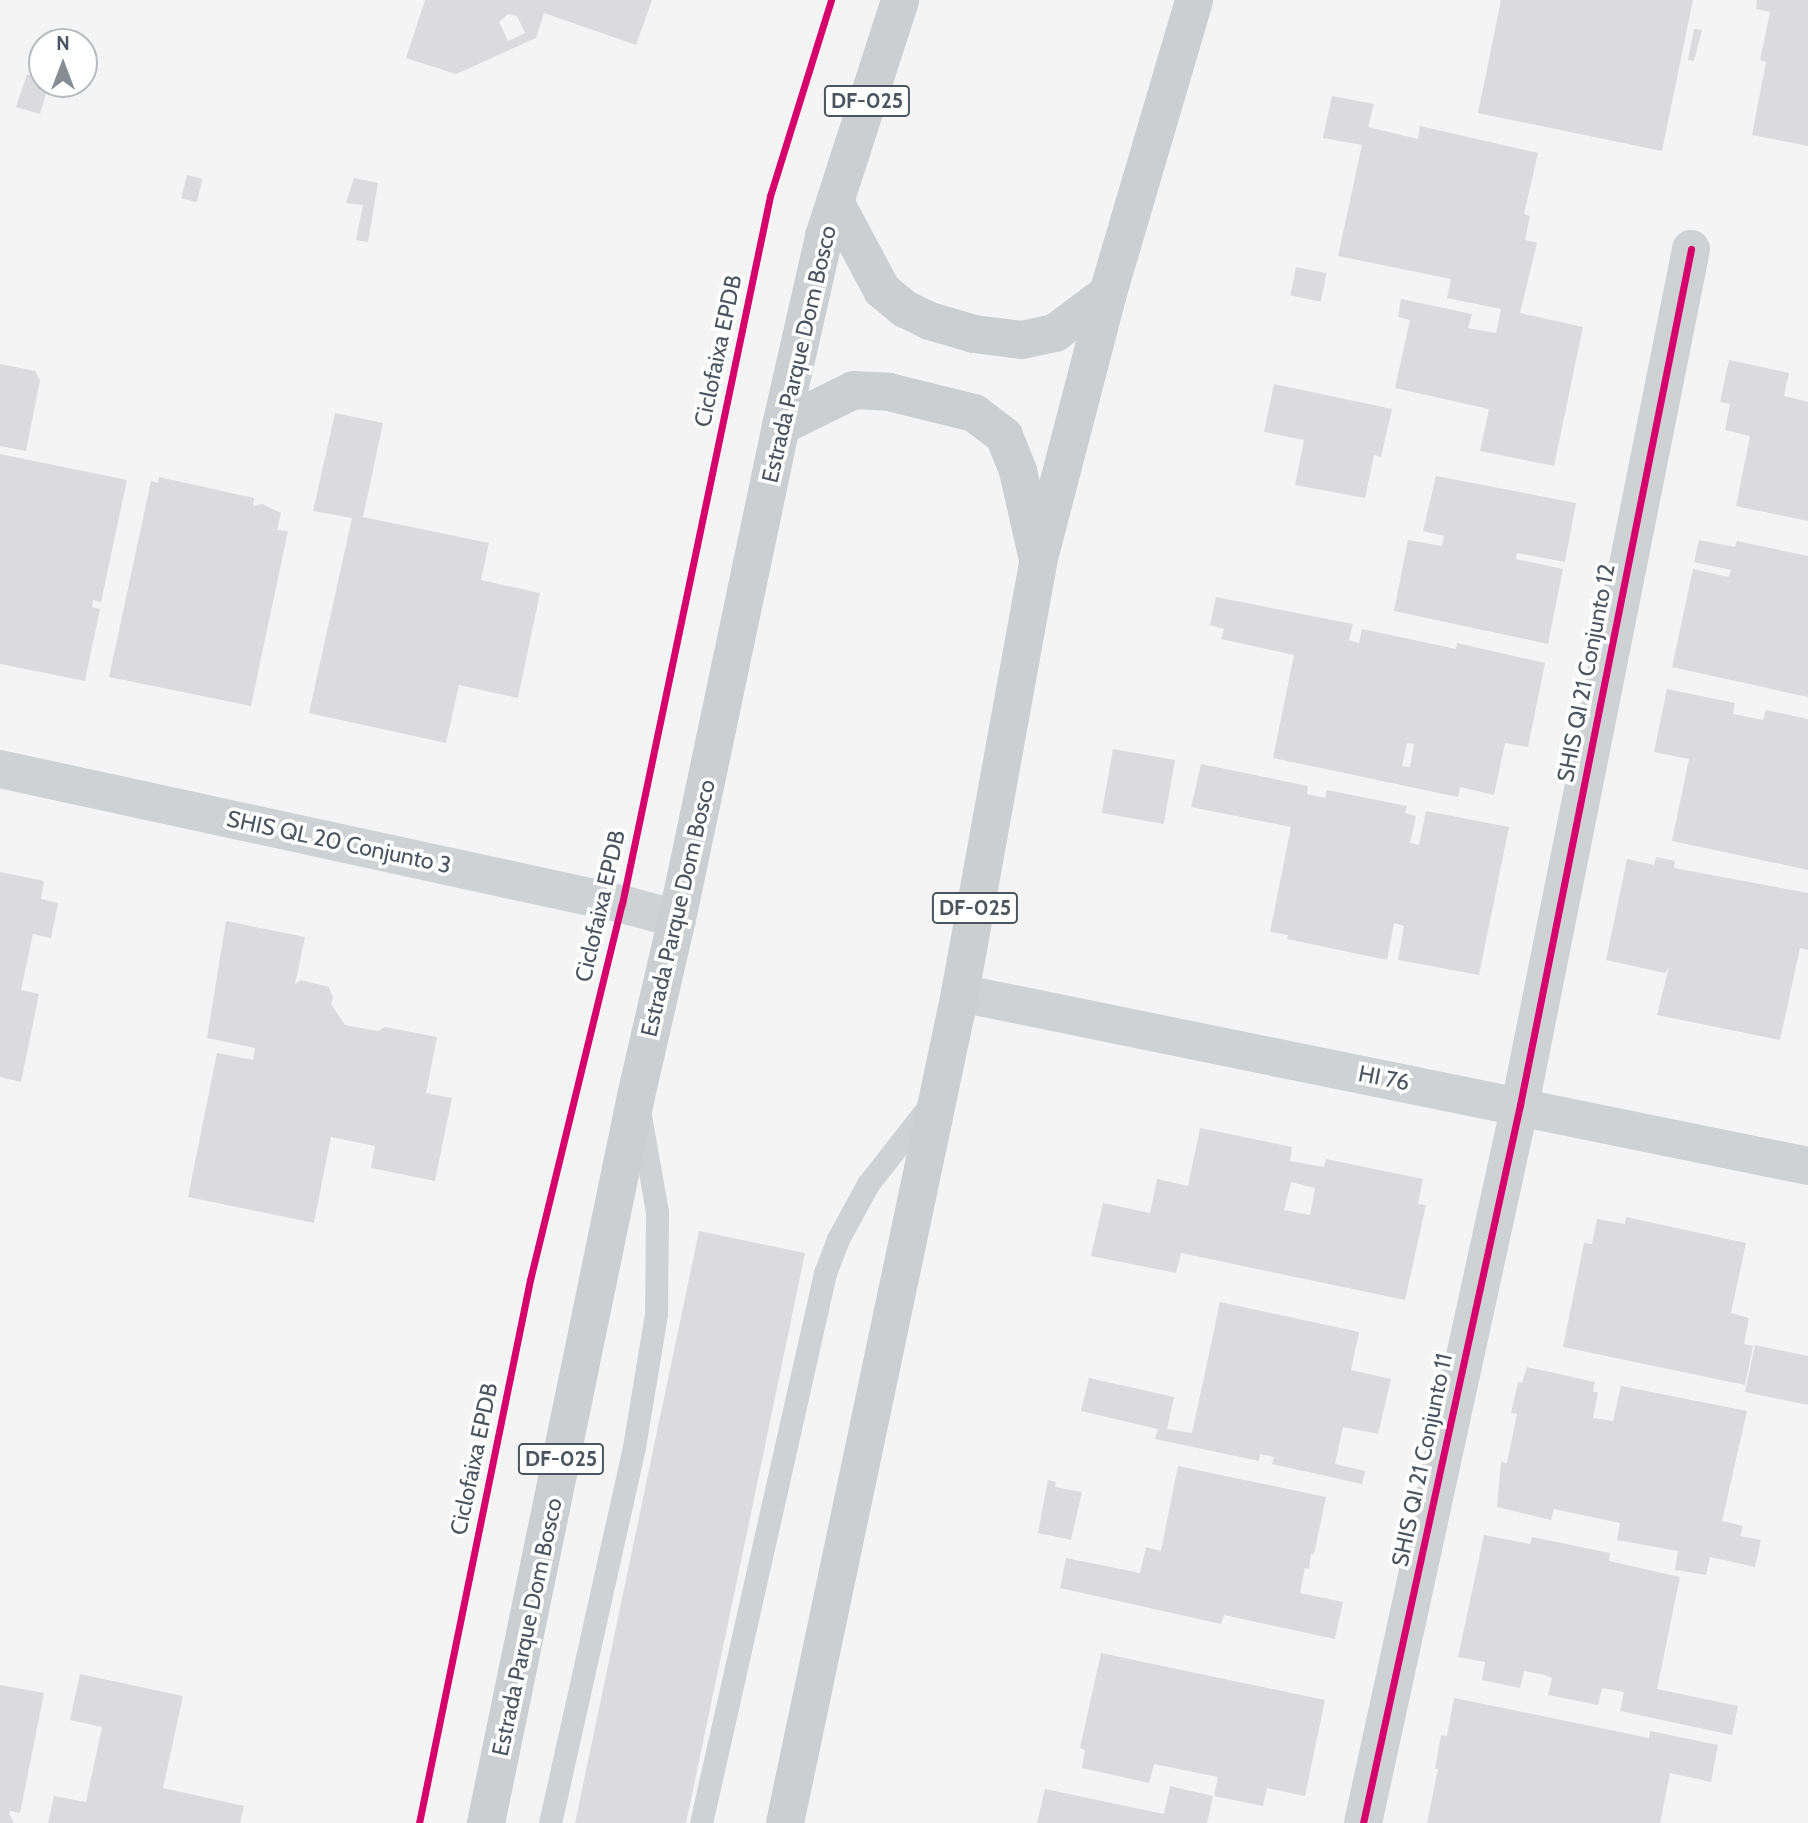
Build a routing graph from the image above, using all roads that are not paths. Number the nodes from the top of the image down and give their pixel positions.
1 (900, 0) edge
2 (1194, 0) edge
3 (835, 202) junction
4 (1691, 249) dead end
5 (1108, 293) junction
6 (781, 426) junction
7 (1038, 562) junction
8 (0, 769) edge
9 (677, 919) junction
10 (960, 993) junction
11 (940, 1091) junction
12 (636, 1096) junction
13 (1520, 1105) junction
14 (1808, 1166) edge
15 (486, 1823) edge
16 (550, 1823) edge
17 (701, 1823) edge
18 (785, 1823) edge
19 (1363, 1823) edge

1 - 3 main road, Estrada Parque Dom Bosco / DF-025
2 - 5 main road, DF-025
3 - 5 main road
3 - 6 main road, Estrada Parque Dom Bosco / DF-025
4 - 13 street, SHIS QI 21 Conjunto 12
5 - 7 main road, DF-025
6 - 7 main road
6 - 9 main road, Estrada Parque Dom Bosco / DF-025
7 - 10 main road, DF-025
8 - 9 street, SHIS QL 20 Conjunto 3
9 - 12 main road, Estrada Parque Dom Bosco / DF-025
10 - 11 main road, DF-025
10 - 13 street, HI 76
11 - 17 lane
11 - 18 main road, DF-025
12 - 15 main road, Estrada Parque Dom Bosco / DF-025
12 - 16 lane
13 - 14 street, HI 76
13 - 19 street, SHIS QI 21 Conjunto 11

